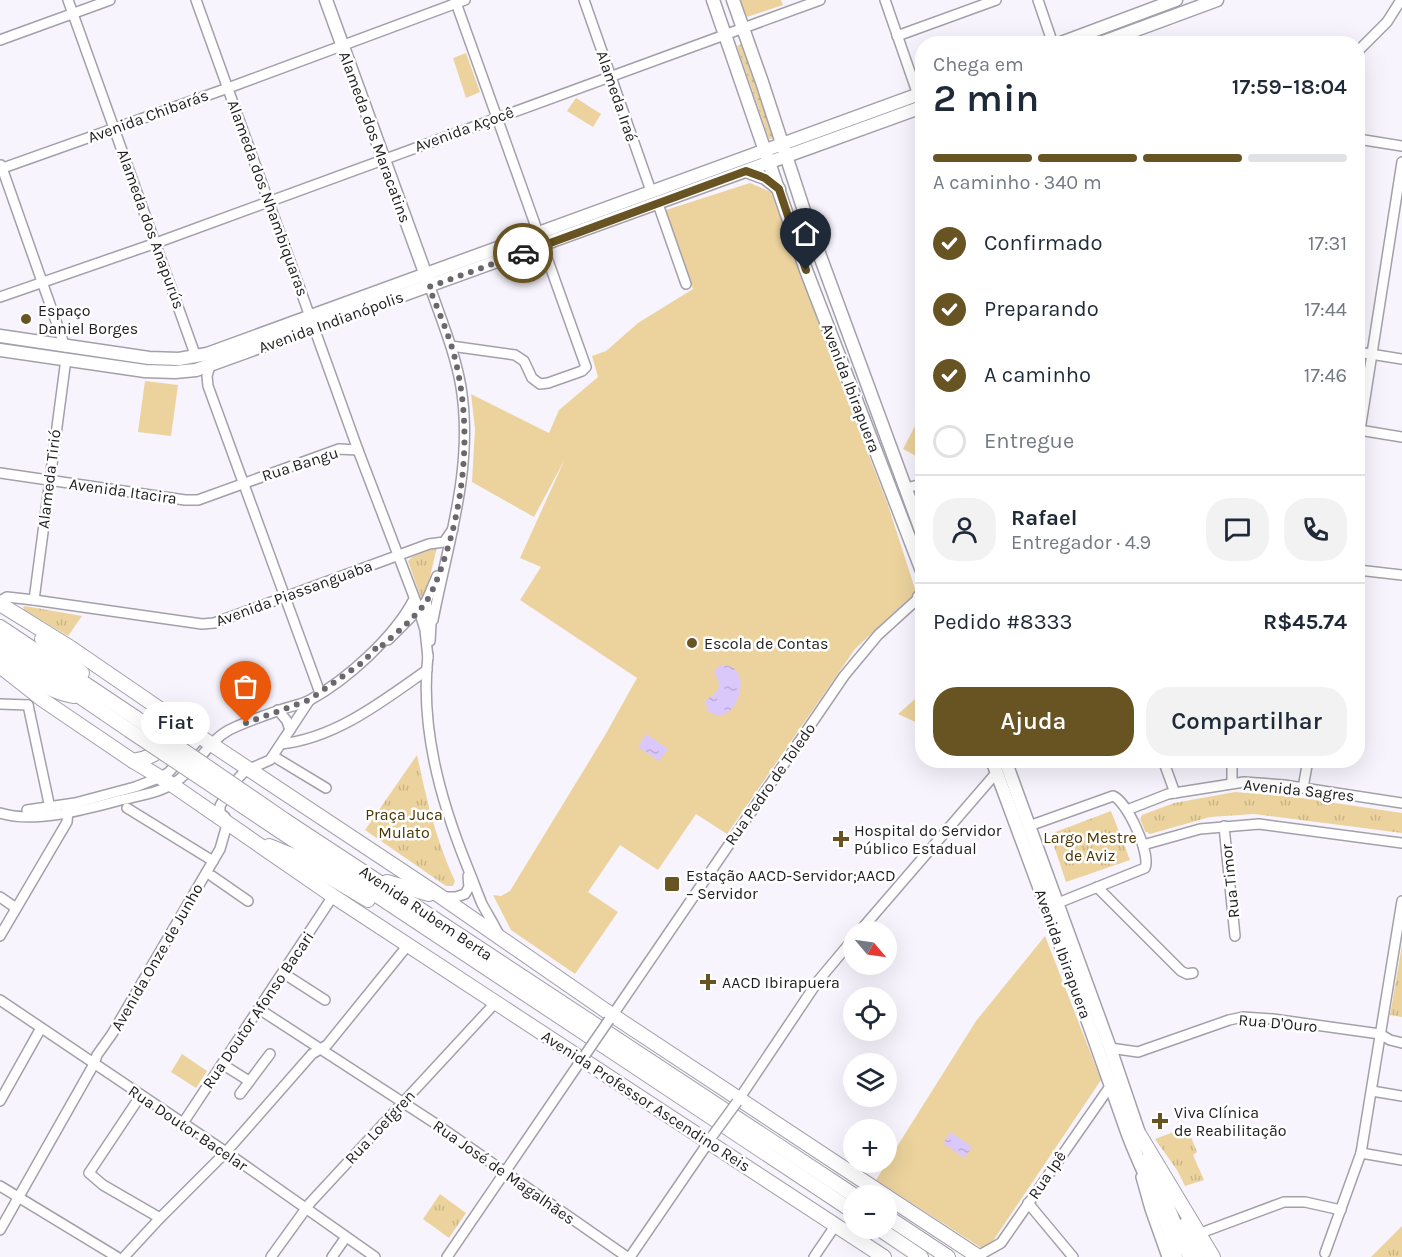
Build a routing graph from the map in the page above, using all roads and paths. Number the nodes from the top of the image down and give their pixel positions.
1 (68, 0) edge
2 (110, 0) edge
3 (196, 0) edge
4 (326, 0) edge
5 (584, 0) edge
6 (713, 0) edge
7 (733, 0) edge
8 (820, 0) edge
9 (885, 0) edge
10 (996, 0) edge
11 (1038, 0) edge
12 (1176, 0) edge
13 (1216, 0) edge
14 (1401, 0) edge
15 (459, 1) edge
16 (73, 14) junction
17 (744, 28) junction
18 (725, 35) junction
19 (897, 36) junction
20 (1050, 36) edge
21 (1079, 36) edge
22 (1119, 36) edge
23 (0, 40) edge
24 (1365, 44) edge
25 (342, 45) junction
26 (610, 76) junction
27 (915, 81) edge
28 (228, 88) junction
29 (915, 96) edge
30 (915, 102) edge
31 (915, 110) edge
32 (498, 117) junction
33 (896, 117) junction
34 (114, 128) junction
35 (1365, 140) edge
36 (783, 143) junction
37 (1402, 146) edge
38 (765, 150) junction
39 (787, 156) junction
40 (383, 159) junction
41 (1402, 162) edge
42 (770, 163) junction
43 (1, 167) edge
44 (746, 171) junction
45 (779, 189) junction
46 (651, 191) junction
47 (269, 200) junction
48 (658, 204) junction
49 (539, 232) junction
50 (156, 243) junction
51 (543, 246) junction
52 (425, 274) junction
53 (42, 282) junction
54 (686, 284) dead end
55 (429, 287) junction
56 (0, 297) edge
57 (311, 315) junction
58 (316, 328) junction
59 (0, 336) edge
60 (451, 346) junction
61 (0, 350) edge
62 (65, 353) junction
63 (1365, 353) edge
64 (1371, 354) junction
65 (196, 357) junction
66 (1402, 359) edge
67 (210, 366) junction
68 (1365, 392) edge
69 (1365, 431) edge
70 (1402, 437) edge
71 (358, 450) junction
72 (0, 473) edge
73 (49, 480) junction
74 (243, 484) junction
75 (915, 486) edge
76 (906, 488) junction
77 (915, 513) edge
78 (445, 551) junction
79 (915, 553) edge
80 (398, 555) junction
81 (1365, 571) edge
82 (1402, 575) edge
83 (285, 598) junction
84 (414, 599) junction
85 (34, 600) junction
86 (426, 602) junction
87 (915, 602) edge
88 (0, 604) edge
89 (419, 610) junction
90 (403, 626) junction
91 (0, 627) edge
92 (431, 628) junction
93 (0, 642) edge
94 (426, 646) junction
95 (376, 648) junction
96 (0, 657) edge
97 (428, 658) junction
98 (0, 666) edge
99 (427, 670) junction
100 (320, 693) junction
101 (84, 698) junction
102 (110, 699) junction
103 (32, 700) junction
104 (309, 700) junction
105 (0, 704) edge
106 (278, 710) junction
107 (169, 714) junction
108 (132, 724) junction
109 (290, 730) junction
110 (206, 741) junction
111 (281, 744) junction
112 (273, 756) junction
113 (133, 761) junction
114 (992, 768) edge
115 (995, 768) edge
116 (997, 768) edge
117 (1008, 768) edge
118 (1166, 768) edge
119 (1232, 768) edge
120 (1307, 768) edge
121 (249, 769) junction
122 (167, 781) junction
123 (1014, 783) junction
124 (1232, 783) junction
125 (326, 788) dead end
126 (1303, 788) junction
127 (1174, 793) junction
128 (1402, 803) edge
129 (50, 808) junction
130 (127, 808) dead end
131 (68, 809) junction
132 (1127, 810) junction
133 (0, 813) edge
134 (226, 823) junction
135 (283, 826) junction
136 (1029, 826) junction
137 (1224, 826) junction
138 (1402, 843) edge
139 (1143, 845) junction
140 (261, 846) junction
141 (213, 861) junction
142 (466, 864) junction
143 (213, 876) dead end
144 (372, 878) junction
145 (1097, 887) junction
146 (467, 892) junction
147 (333, 896) junction
148 (0, 897) edge
149 (440, 897) junction
150 (481, 900) junction
151 (248, 901) dead end
152 (1058, 903) junction
153 (1402, 905) edge
154 (16, 908) junction
155 (868, 921) edge
156 (0, 936) edge
157 (1235, 936) dead end
158 (501, 939) junction
159 (408, 945) junction
160 (843, 951) edge
161 (482, 966) junction
162 (283, 973) junction
163 (1193, 973) dead end
164 (0, 1000) edge
165 (325, 1000) dead end
166 (496, 1002) junction
167 (259, 1009) junction
168 (611, 1018) junction
169 (41, 1028) junction
170 (1380, 1034) junction
171 (1402, 1043) edge
172 (1110, 1048) junction
173 (320, 1050) junction
174 (270, 1054) dead end
175 (583, 1058) junction
176 (222, 1064) junction
177 (96, 1065) junction
178 (249, 1081) junction
179 (1111, 1085) junction
180 (1372, 1091) junction
181 (240, 1094) dead end
182 (141, 1095) junction
183 (1402, 1096) edge
184 (738, 1100) junction
185 (0, 1101) edge
186 (404, 1103) junction
187 (183, 1123) junction
188 (1138, 1134) junction
189 (711, 1139) junction
190 (226, 1152) junction
191 (1361, 1153) junction
192 (1402, 1160) edge
193 (505, 1173) junction
194 (869, 1185) edge
195 (0, 1186) edge
196 (843, 1188) edge
197 (1175, 1195) junction
198 (18, 1197) junction
199 (897, 1203) edge
200 (1028, 1203) junction
201 (843, 1205) edge
202 (305, 1209) junction
203 (1341, 1210) junction
204 (160, 1218) junction
205 (897, 1223) edge
206 (835, 1226) junction
207 (0, 1230) edge
208 (1198, 1234) junction
209 (346, 1237) junction
210 (894, 1239) edge
211 (1178, 1253) edge
212 (1325, 1253) dead end
213 (978, 1256) edge
214 (117, 1257) edge
215 (124, 1257) edge
216 (271, 1257) edge
217 (332, 1257) edge
218 (375, 1257) edge
219 (447, 1257) edge
220 (629, 1257) edge
221 (814, 1257) edge
222 (884, 1257) edge
223 (921, 1257) edge
224 (948, 1257) edge
225 (1073, 1257) edge
226 (1198, 1257) edge
227 (1213, 1257) edge

1 - 16 street, Alameda dos Anapurús
2 - 16 street
3 - 28 street, Alameda dos Nhambiquaras
4 - 25 main road, Alameda dos Maracatins
5 - 26 street, Alameda Iraé
6 - 18 main road, Avenida Ibirapuera
7 - 17 main road, Avenida Ibirapuera
8 - 17 street, Avenida Açocê
9 - 19 street
10 - 19 street
11 - 20 street
12 - 21 main road
13 - 22 main road
14 - 24 street
15 - 25 street, Avenida Chibarás
15 - 32 street
16 - 23 street
16 - 34 street, Alameda dos Anapurús
17 - 18 street, Avenida Açocê
17 - 36 main road, Avenida Ibirapuera
18 - 26 street, Avenida Açocê
18 - 38 main road, Avenida Ibirapuera
19 - 27 street
25 - 28 street, Avenida Chibarás
25 - 40 main road, Alameda dos Maracatins
26 - 32 street, Avenida Açocê
26 - 46 street, Alameda Iraé
28 - 34 street, Avenida Chibarás
28 - 47 street, Alameda dos Nhambiquaras
29 - 36 main road, Avenida Indianópolis
30 - 33 main road
31 - 33 main road, Avenida Indianópolis
32 - 40 street, Avenida Açocê
32 - 49 street
33 - 39 main road, Avenida Indianópolis
34 - 43 street, Avenida Chibarás
34 - 50 street, Alameda dos Anapurús
35 - 37 street
36 - 38 main road, Avenida Indianópolis
36 - 39 main road, Avenida Ibirapuera
38 - 42 main road, Avenida Ibirapuera
38 - 46 main road, Avenida Indianópolis
39 - 42 main road, Avenida Indianópolis
39 - 76 main road, Avenida Ibirapuera
40 - 47 street, Avenida Açocê
40 - 52 main road, Alameda dos Maracatins
41 - 64 street
42 - 44 main road, Avenida Indianópolis
42 - 45 main road, Avenida Ibirapuera
43 - 53 street
44 - 45 main road
44 - 48 main road, Avenida Indianópolis
45 - 79 main road, Avenida Ibirapuera
46 - 49 main road, Avenida Indianópolis
47 - 50 street, Avenida Açocê
47 - 57 street, Alameda dos Nhambiquaras
48 - 51 main road, Avenida Indianópolis
48 - 54 street
49 - 51 street
49 - 52 main road, Avenida Indianópolis
50 - 53 street, Avenida Açocê
50 - 65 street, Alameda dos Anapurús
51 - 55 main road, Avenida Indianópolis
51 - 60 street
52 - 55 main road
52 - 57 main road, Avenida Indianópolis
53 - 56 street, Avenida Açocê
53 - 62 street
55 - 58 main road, Avenida Indianópolis
55 - 60 street
57 - 58 street, Alameda dos Nhambiquaras
57 - 65 main road, Avenida Indianópolis
58 - 67 main road, Avenida Indianópolis
58 - 71 street, Alameda dos Nhambiquaras
59 - 62 main road, Avenida Indianópolis
60 - 78 street
61 - 62 main road, Avenida Indianópolis
62 - 65 main road, Avenida Indianópolis
62 - 67 main road, Avenida Indianópolis
62 - 73 street, Alameda Tirió
63 - 64 street
64 - 66 street
64 - 68 street
67 - 74 street
69 - 70 street
71 - 74 street, Rua Bangu
71 - 80 street, Alameda dos Nhambiquaras
72 - 73 street, Avenida Itacira
73 - 74 street, Avenida Itacira
73 - 85 street, Alameda Tirió
74 - 83 street
75 - 76 street
76 - 77 main road, Avenida Ibirapuera
78 - 80 street, Avenida Piassanguaba
78 - 86 street
78 - 92 street
80 - 83 street, Avenida Piassanguaba
80 - 84 street, Alameda dos Nhambiquaras
81 - 82 street
83 - 85 street, Avenida Piassanguaba
83 - 100 street
84 - 89 street, Alameda dos Nhambiquaras
84 - 95 street
85 - 88 street, Avenida Piassanguaba
86 - 89 street
86 - 92 street
87 - 168 street, Rua Pedro de Toledo
88 - 102 highway
88 - 107 highway
89 - 90 street
89 - 94 street, Alameda dos Nhambiquaras
90 - 94 street
90 - 95 street
91 - 102 highway, Avenida Rubem Berta
92 - 97 street
93 - 101 highway, Avenida Rubem Berta
94 - 97 street, Alameda dos Nhambiquaras
95 - 100 street
96 - 101 highway
97 - 99 street
98 - 103 highway
99 - 111 street
99 - 142 street
100 - 104 street
101 - 108 highway, Avenida Rubem Berta
102 - 108 highway, Avenida Rubem Berta
103 - 105 street
103 - 113 highway
103 - 129 street
104 - 106 street
104 - 109 street, Avenida Onze de Junho
106 - 109 street
106 - 110 street
107 - 110 highway
107 - 113 highway
108 - 135 highway, Avenida Rubem Berta, bridge
109 - 111 street, Avenida Onze de Junho
110 - 121 highway
110 - 122 street
111 - 112 street, Avenida Onze de Junho
112 - 121 street, Avenida Onze de Junho
112 - 125 street
113 - 122 highway
114 - 155 street
115 - 179 main road, Avenida Ibirapuera
116 - 123 main road
117 - 123 main road, Avenida Ibirapuera
118 - 127 street
119 - 124 street
120 - 126 street
121 - 134 street, Avenida Onze de Junho
121 - 149 highway
122 - 131 street
122 - 134 highway
123 - 136 main road, Avenida Ibirapuera
124 - 126 street, Avenida Sagres
124 - 127 street, Avenida Sagres
126 - 128 street, Avenida Sagres
127 - 132 street, Avenida Sagres
129 - 131 street
129 - 133 street
130 - 141 street
131 - 133 street
131 - 154 street
132 - 136 street
132 - 139 street
134 - 140 highway
134 - 141 street, Avenida Onze de Junho
135 - 144 highway, Avenida Rubem Berta
135 - 161 highway, Avenida Rubem Berta
136 - 152 main road, Avenida Ibirapuera
137 - 138 street
137 - 139 street
137 - 157 street, Rua Timor
139 - 145 street
140 - 147 highway
140 - 161 highway
141 - 177 street, Avenida Onze de Junho
142 - 146 street
142 - 150 street
143 - 151 street
144 - 149 highway
144 - 196 highway, Avenida Rubem Berta
145 - 152 street
145 - 163 street
146 - 149 street
146 - 150 street
147 - 159 highway
147 - 162 street, Rua Doutor Afonso Bacari
148 - 154 street
149 - 158 highway
150 - 158 street
152 - 172 main road, Avenida Ibirapuera
153 - 170 street
154 - 156 street
158 - 168 highway
159 - 166 highway, Avenida Professor Ascendino Reis
159 - 173 street
160 - 184 street
161 - 201 highway, Avenida Rubem Berta
162 - 165 street
162 - 167 street, Rua Doutor Afonso Bacari
164 - 169 street, Rua Doutor Bacelar
166 - 175 highway, Avenida Professor Ascendino Reis
166 - 186 street, Rua Loefgren
167 - 173 street, Rua José de Magalhães
167 - 176 street, Rua Doutor Afonso Bacari
168 - 175 street, Rua Pedro de Toledo, bridge
168 - 184 highway
169 - 177 street, Rua Doutor Bacelar
169 - 185 street
170 - 171 street, Rua D'Ouro
170 - 172 street, Rua D'Ouro
170 - 180 street
172 - 188 main road, Avenida Ibirapuera
173 - 186 street, Rua José de Magalhães
173 - 190 street
174 - 178 street
175 - 189 highway, Avenida Professor Ascendino Reis
175 - 193 street
176 - 178 street
176 - 187 street, Rua Doutor Afonso Bacari
177 - 182 street, Rua Doutor Bacelar
177 - 198 street, Avenida Onze de Junho
178 - 181 street
179 - 200 street, Rua Ipê
179 - 211 main road, Avenida Ibirapuera
180 - 183 street
180 - 191 street
182 - 187 street, Rua Doutor Bacelar
182 - 204 street
184 - 189 street, bridge
184 - 194 highway
186 - 193 street, Rua José de Magalhães
186 - 202 street, Rua Loefgren
187 - 190 street, Rua Doutor Bacelar
188 - 197 highway
188 - 211 main road, Avenida Ibirapuera
189 - 206 highway, Avenida Professor Ascendino Reis
189 - 220 street
190 - 202 street, Rua Doutor Bacelar
190 - 204 street
191 - 192 street
191 - 203 street
193 - 219 street
193 - 220 street, Rua José de Magalhães
195 - 198 street
197 - 208 highway
197 - 226 highway
198 - 207 street, Avenida Onze de Junho
198 - 214 street
199 - 213 highway
200 - 213 street, Rua Ipê
200 - 225 street
202 - 209 street, Rua Doutor Bacelar
202 - 216 street, Rua Loefgren
203 - 208 street
203 - 212 street
204 - 215 street
205 - 224 highway
206 - 221 street
206 - 222 highway, Avenida Professor Ascendino Reis
208 - 227 highway
209 - 217 street
209 - 218 street, Rua Doutor Bacelar
210 - 223 highway

